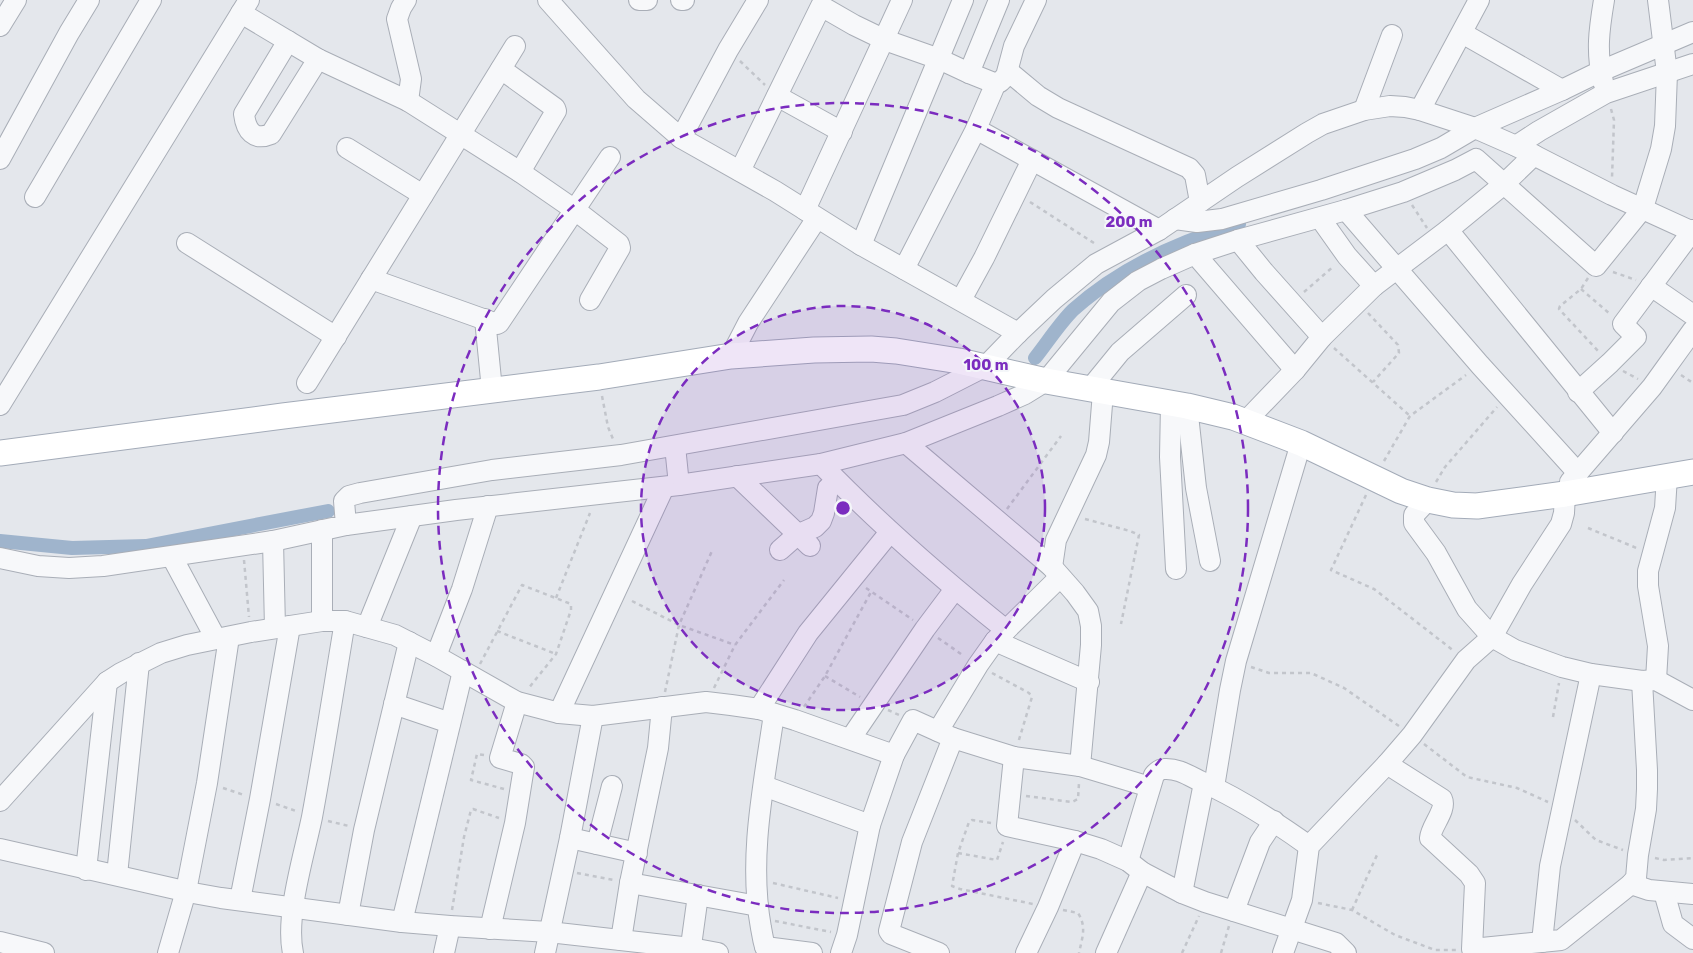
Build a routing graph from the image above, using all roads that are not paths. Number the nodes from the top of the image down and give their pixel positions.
1 (16, 0) edge
2 (89, 0) edge
3 (151, 0) edge
4 (406, 0) edge
5 (548, 0) edge
6 (639, 0) edge
7 (647, 0) edge
8 (758, 0) edge
9 (902, 0) edge
10 (963, 0) edge
11 (999, 0) edge
12 (1036, 0) edge
13 (1479, 0) edge
14 (1658, 0) edge
15 (1600, 2) edge
16 (245, 6) edge
17 (0, 26) edge
18 (1693, 32) edge
19 (1462, 33) junction
20 (1392, 35) dead end
21 (885, 40) junction
22 (288, 41) junction
23 (1663, 45) junction
24 (515, 46) dead end
25 (318, 59) junction
26 (939, 59) junction
27 (1693, 64) edge
28 (501, 69) junction
29 (1601, 71) junction
30 (969, 73) junction
31 (1667, 73) junction
32 (1001, 78) junction
33 (1562, 90) junction
34 (1606, 94) junction
35 (777, 96) junction
36 (408, 101) junction
37 (1364, 110) junction
38 (1420, 110) junction
39 (1475, 128) junction
40 (976, 129) junction
41 (842, 132) junction
42 (460, 134) junction
43 (682, 138) junction
44 (1518, 147) junction
45 (347, 148) dead end
46 (610, 157) dead end
47 (0, 159) edge
48 (1476, 159) junction
49 (1032, 160) junction
50 (740, 171) junction
51 (520, 172) junction
52 (1346, 182) junction
53 (1504, 184) junction
54 (423, 195) junction
55 (35, 197) dead end
56 (1200, 202) junction
57 (1643, 208) junction
58 (1351, 209) junction
59 (575, 210) junction
60 (811, 214) junction
61 (1320, 218) junction
62 (1175, 219) junction
63 (1158, 230) junction
64 (1693, 231) edge
65 (1441, 235) junction
66 (1238, 240) junction
67 (187, 243) dead end
68 (861, 245) junction
69 (1195, 254) junction
70 (1397, 268) junction
71 (904, 269) junction
72 (371, 279) junction
73 (1374, 286) junction
74 (1651, 286) junction
75 (1186, 295) dead end
76 (590, 300) dead end
77 (961, 300) junction
78 (1693, 314) edge
79 (484, 319) junction
80 (1693, 330) edge
81 (1018, 333) junction
82 (336, 336) junction
83 (1322, 337) junction
84 (731, 356) junction
85 (986, 366) junction
86 (1295, 370) junction
87 (1046, 381) junction
88 (307, 382) dead end
89 (492, 390) junction
90 (1096, 391) junction
91 (1578, 392) junction
92 (0, 405) edge
93 (1179, 405) junction
94 (1246, 421) junction
95 (1613, 433) junction
96 (906, 443) junction
97 (1300, 443) junction
98 (675, 446) junction
99 (0, 453) edge
100 (821, 464) junction
101 (1693, 472) edge
102 (1578, 473) junction
103 (738, 476) junction
104 (1667, 476) junction
105 (672, 486) junction
106 (828, 488) dead end
107 (1561, 495) junction
108 (1428, 500) junction
109 (488, 506) junction
110 (412, 516) junction
111 (346, 524) junction
112 (322, 530) junction
113 (890, 532) junction
114 (273, 541) junction
115 (803, 541) junction
116 (780, 550) dead end
117 (172, 557) junction
118 (0, 558) edge
119 (1210, 561) dead end
120 (1176, 569) dead end
121 (1056, 572) junction
122 (955, 589) junction
123 (322, 621) junction
124 (345, 622) junction
125 (282, 627) junction
126 (367, 627) junction
127 (1001, 636) junction
128 (1492, 637) junction
129 (223, 638) junction
130 (409, 642) junction
131 (436, 656) junction
132 (139, 663) junction
133 (1591, 674) junction
134 (468, 675) junction
135 (1649, 680) junction
136 (106, 682) junction
137 (1088, 682) junction
138 (1693, 700) edge
139 (517, 702) junction
140 (394, 704) junction
141 (662, 707) junction
142 (767, 711) junction
143 (559, 713) junction
144 (593, 716) junction
145 (450, 723) junction
146 (946, 735) junction
147 (851, 738) junction
148 (894, 755) junction
149 (1014, 757) junction
150 (1387, 764) junction
151 (1080, 766) junction
152 (1209, 785) junction
153 (612, 786) dead end
154 (764, 786) junction
155 (1150, 787) junction
156 (0, 801) edge
157 (1274, 821) junction
158 (870, 825) junction
159 (570, 838) junction
160 (1076, 841) junction
161 (597, 844) junction
162 (1309, 846) junction
163 (0, 849) edge
164 (637, 853) junction
165 (1135, 867) junction
166 (86, 870) junction
167 (117, 875) junction
168 (630, 883) junction
169 (1631, 884) junction
170 (186, 891) junction
171 (1664, 892) junction
172 (1182, 893) junction
173 (1693, 894) edge
174 (698, 895) junction
175 (240, 900) junction
176 (293, 908) junction
177 (1234, 911) junction
178 (759, 912) junction
179 (348, 915) junction
180 (402, 922) junction
181 (450, 926) junction
182 (490, 929) junction
183 (1293, 929) junction
184 (549, 932) junction
185 (1693, 939) edge
186 (621, 940) junction
187 (0, 942) edge
188 (844, 944) edge
189 (1556, 945) edge
190 (599, 946) edge
191 (647, 948) edge
192 (767, 950) edge
193 (691, 951) edge
194 (44, 953) edge
195 (168, 953) edge
196 (293, 953) edge
197 (444, 953) edge
198 (545, 953) edge
199 (718, 953) edge
200 (812, 953) edge
201 (939, 953) edge
202 (1026, 953) edge
203 (1106, 953) edge
204 (1283, 953) edge
205 (1346, 953) edge

1 - 17 street
2 - 47 street
3 - 55 street
4 - 36 street
5 - 43 street
6 - 7 street
8 - 43 street
9 - 21 street
10 - 26 street
11 - 30 street
12 - 32 street
13 - 19 street
14 - 23 street
15 - 29 street
16 - 22 street
16 - 92 street
18 - 23 street
19 - 33 street
19 - 38 street
20 - 37 street
21 - 26 street
21 - 35 street
21 - 41 street
22 - 25 street
22 - 25 street
23 - 29 street
23 - 31 street
24 - 28 street
25 - 36 street
26 - 30 street
26 - 68 street
27 - 31 street
28 - 42 street
28 - 51 street
29 - 33 street
29 - 34 street
30 - 32 street
31 - 34 street
31 - 57 street
32 - 40 street
32 - 56 street
33 - 39 street
34 - 44 street
35 - 41 street
35 - 50 street
36 - 42 street
37 - 38 street
37 - 56 street
38 - 39 street
39 - 44 street
39 - 52 street
40 - 49 street
40 - 71 street
41 - 60 street
42 - 51 street
42 - 54 street
43 - 50 street
44 - 48 street
44 - 53 street
44 - 57 street
45 - 54 street
46 - 59 street
48 - 53 street
48 - 58 street
49 - 63 street
49 - 77 street
50 - 60 street
51 - 59 street
52 - 58 street
52 - 62 street
53 - 57 street
53 - 65 street
54 - 72 street
56 - 62 street
57 - 64 street
58 - 61 street
58 - 70 street
59 - 76 street
59 - 79 street
60 - 68 street
60 - 84 street
61 - 66 street
61 - 73 street
62 - 63 street
63 - 81 street
64 - 74 street
65 - 70 street
65 - 91 street
66 - 69 street
66 - 83 street
67 - 82 street
68 - 71 street
69 - 86 street
69 - 87 street
70 - 73 street
70 - 102 street
71 - 77 street
72 - 79 street
72 - 82 street
73 - 83 street
74 - 78 street
74 - 91 street
75 - 90 street
77 - 81 street
79 - 89 street
80 - 95 street
81 - 85 street
82 - 88 street
83 - 86 street
84 - 85 main road
84 - 89 main road
85 - 87 main road
85 - 98 street
86 - 94 street
87 - 90 main road
87 - 96 street
89 - 99 main road
90 - 93 main road
90 - 121 street
91 - 95 street
93 - 94 main road
93 - 119 street
93 - 120 street
94 - 97 main road
95 - 102 street
96 - 100 street
96 - 121 street
97 - 108 main road
97 - 152 street
98 - 105 street
98 - 111 street
100 - 103 street
100 - 113 street
101 - 104 main road
102 - 107 street
103 - 105 street
103 - 115 street
104 - 107 main road
104 - 135 street
105 - 109 street
105 - 143 street
106 - 115 street
107 - 108 main road
107 - 128 street
108 - 128 street
109 - 110 street
109 - 131 street
110 - 111 street
110 - 126 street
111 - 112 street
112 - 114 street
112 - 123 street
113 - 122 street
113 - 142 street
114 - 117 street
114 - 125 street
115 - 116 street
117 - 118 street
117 - 129 street
121 - 127 street
121 - 137 street
122 - 127 street
122 - 147 street
123 - 124 street
123 - 125 street
124 - 126 street
124 - 176 street
125 - 129 street
125 - 175 street
126 - 130 street
127 - 137 street
127 - 146 street
128 - 133 street
128 - 150 street
129 - 132 street
129 - 170 street
130 - 131 street
130 - 140 street
131 - 134 street
132 - 136 street
132 - 167 street
133 - 135 street
133 - 189 street
134 - 139 street
134 - 145 street
135 - 138 street
135 - 169 street
136 - 156 street
136 - 166 street
137 - 151 street
139 - 143 street
139 - 182 street
140 - 145 street
140 - 179 street
141 - 142 street
141 - 144 street
141 - 164 street
142 - 147 street
142 - 154 street
143 - 144 street
144 - 159 street
145 - 180 street
146 - 148 street
146 - 149 street
146 - 201 street
147 - 148 street
148 - 158 street
149 - 151 street
149 - 160 street
150 - 162 street
150 - 189 street
151 - 155 street
152 - 155 street
152 - 157 street
152 - 172 street
153 - 161 street
154 - 158 street
154 - 178 street
155 - 165 street
157 - 162 street
157 - 177 street
158 - 188 street
159 - 161 street
159 - 184 street
160 - 165 street
160 - 202 street
161 - 164 street
162 - 183 street
163 - 166 street
164 - 168 street
165 - 172 street
165 - 203 street
166 - 167 street
167 - 170 street
168 - 174 street
168 - 186 street
169 - 171 street
169 - 189 street
170 - 175 street
170 - 195 street
171 - 173 street
171 - 185 street
172 - 177 street
174 - 178 street
174 - 193 street
175 - 176 street
176 - 179 street
176 - 196 street
177 - 183 street
178 - 192 street
179 - 180 street
180 - 181 street
181 - 182 street
181 - 197 street
182 - 184 street
183 - 204 street
183 - 205 street
184 - 190 street
184 - 198 street
186 - 190 street
186 - 191 street
187 - 194 street
191 - 193 street
192 - 200 street
193 - 199 street

